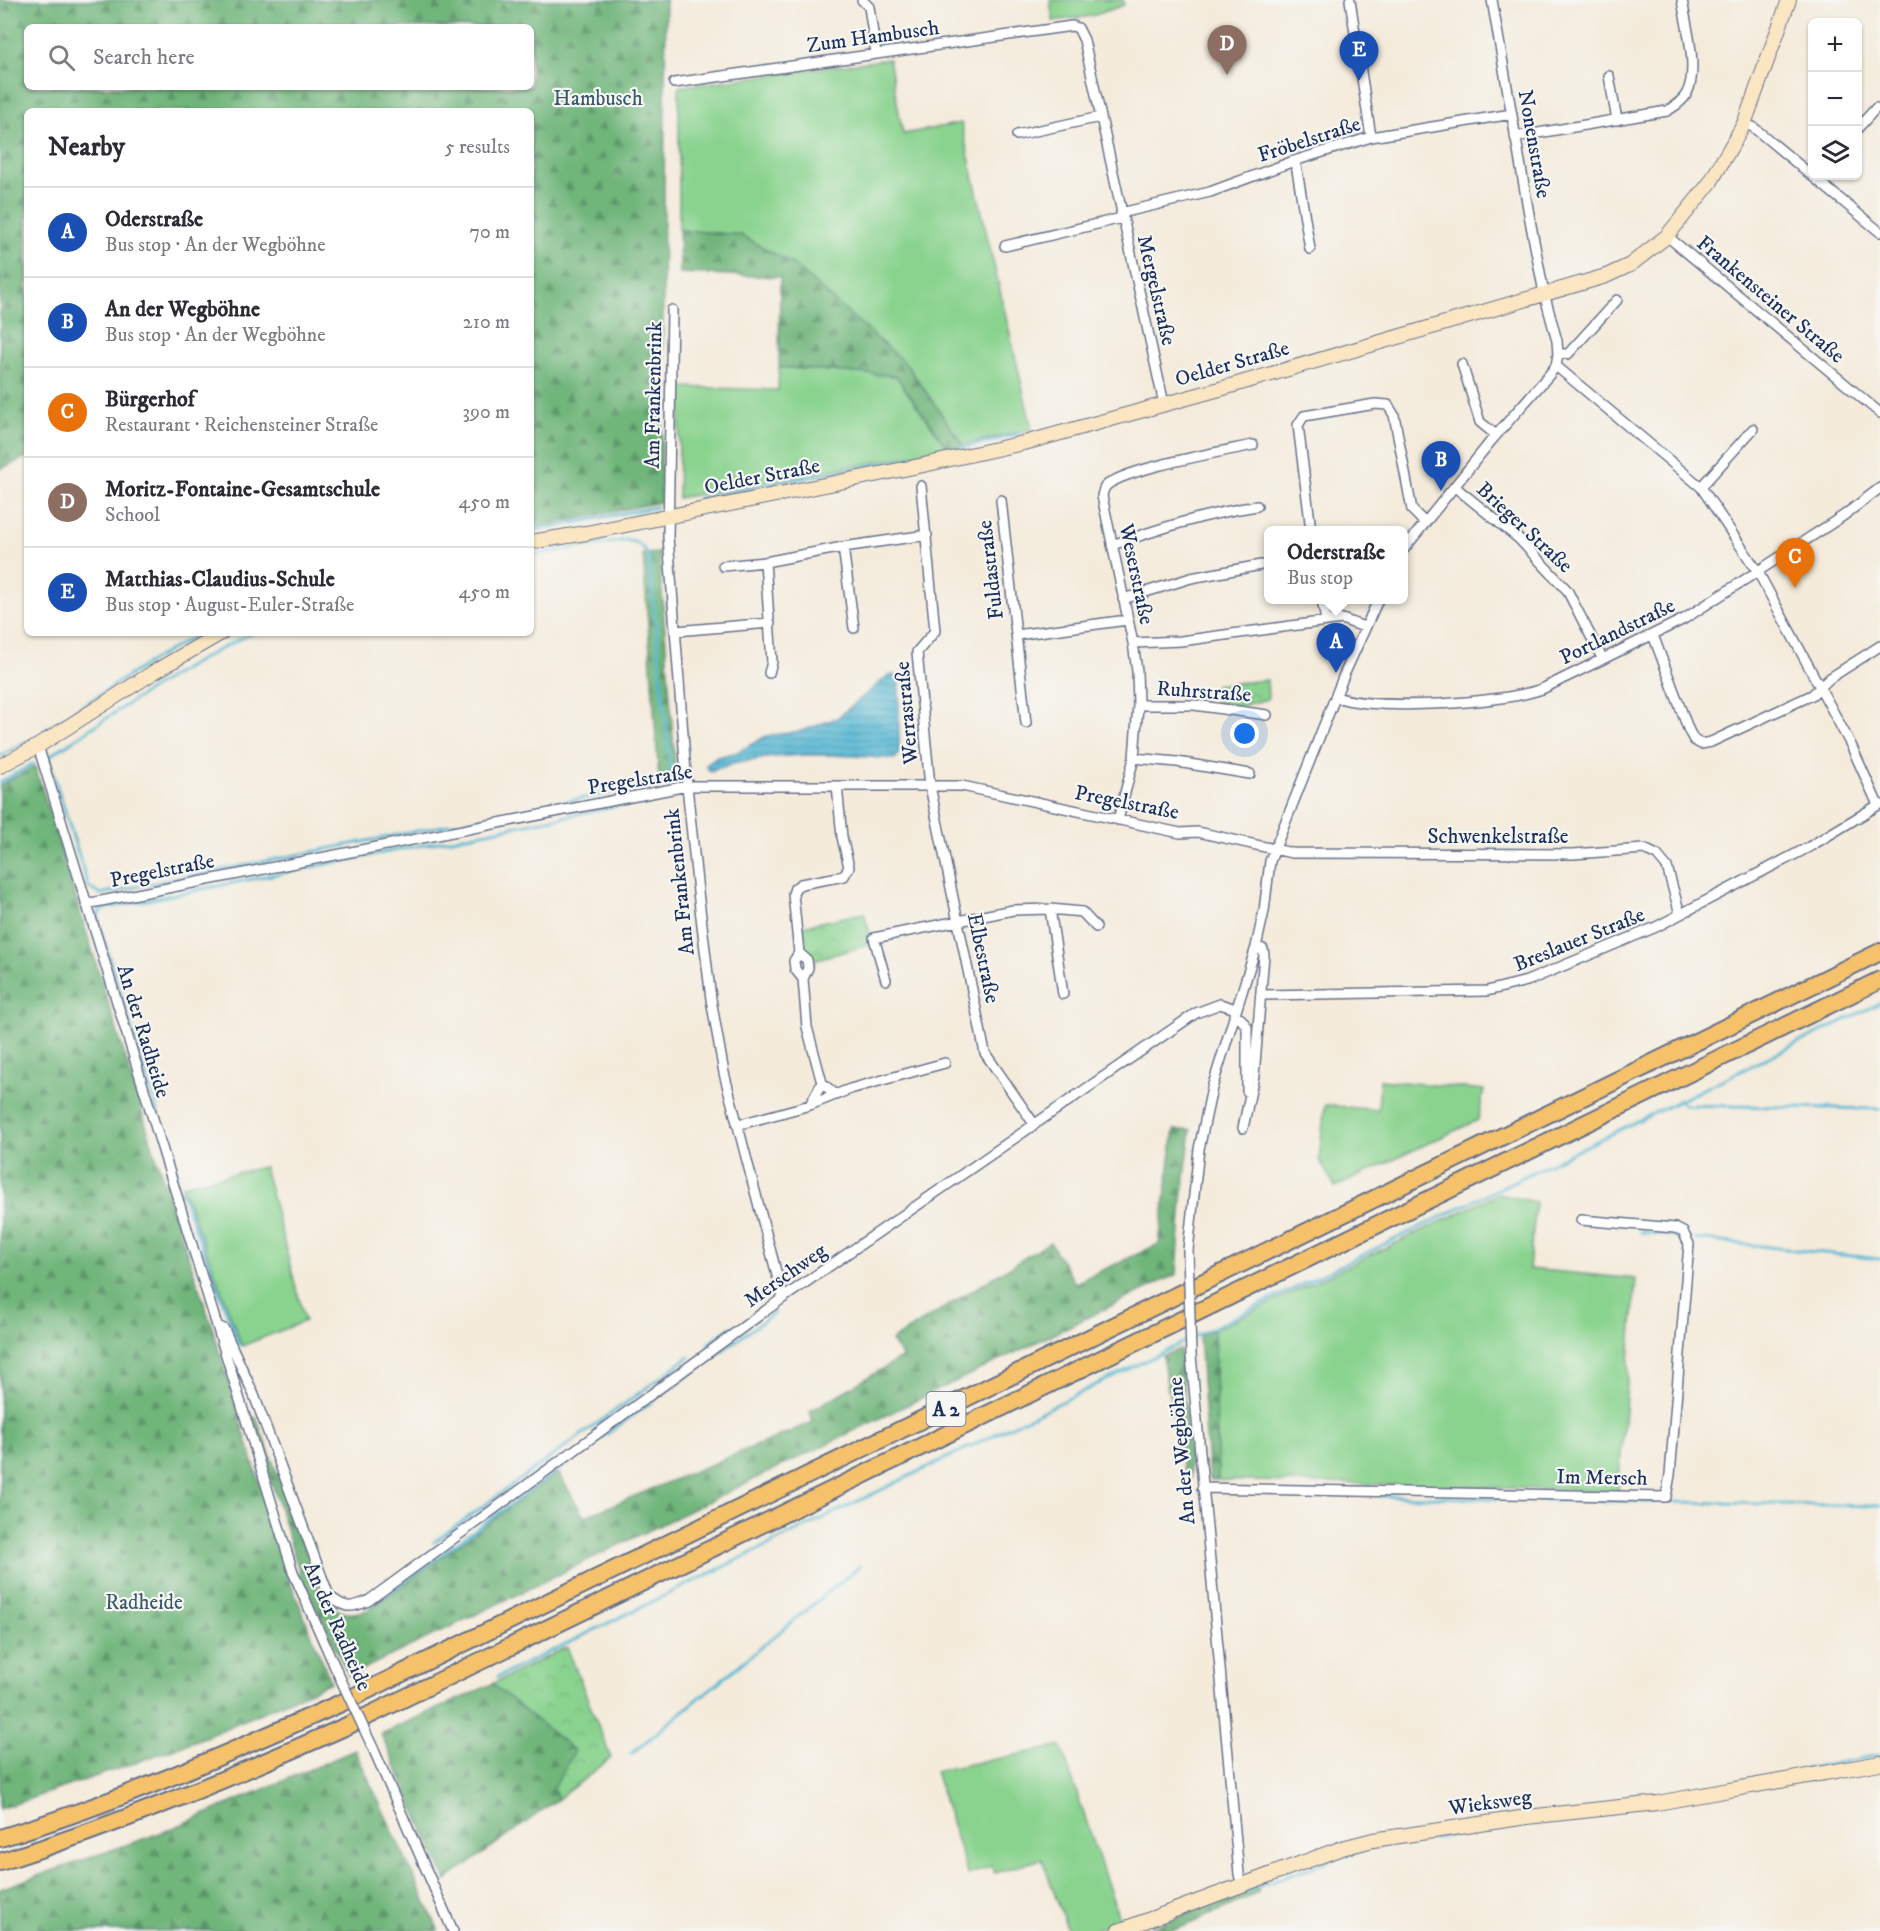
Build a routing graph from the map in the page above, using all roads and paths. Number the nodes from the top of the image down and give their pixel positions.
1 (862, 0) edge
2 (1350, 0) edge
3 (1492, 0) edge
4 (1682, 0) edge
5 (1789, 0) edge
6 (1078, 28) joint
7 (876, 54) junction
8 (1609, 76) dead end
9 (674, 83) dead end
10 (1876, 108) dead end
11 (1512, 114) junction
12 (1100, 117) junction
13 (1617, 120) junction
14 (1744, 124) junction
15 (1859, 126) edge
16 (1017, 135) dead end
17 (1371, 137) junction
18 (1515, 137) junction
19 (1294, 161) junction
20 (1808, 171) edge
21 (1819, 180) edge
22 (1122, 216) junction
23 (1880, 232) edge
24 (1667, 236) junction
25 (1005, 246) dead end
26 (1310, 249) dead end
27 (1544, 293) junction
28 (1617, 300) dead end
29 (672, 310) dead end
30 (1558, 354) junction
31 (1462, 364) dead end
32 (1556, 366) junction
33 (1164, 404) junction
34 (1880, 413) edge
35 (1753, 429) dead end
36 (1496, 435) junction
37 (1253, 445) dead end
38 (921, 486) dead end
39 (1455, 487) junction
40 (1701, 487) junction
41 (1880, 488) edge
42 (1001, 500) dead end
43 (1257, 506) dead end
44 (670, 516) junction
45 (1424, 522) junction
46 (1310, 526) edge
47 (927, 535) junction
48 (534, 541) edge
49 (1408, 544) edge
50 (1112, 545) junction
51 (843, 547) junction
52 (765, 562) junction
53 (1261, 565) dead end
54 (723, 566) dead end
55 (1758, 572) junction
56 (1123, 599) junction
57 (1323, 604) edge
58 (1376, 604) edge
59 (1127, 620) junction
60 (1326, 620) junction
61 (770, 623) junction
62 (1364, 627) junction
63 (854, 628) dead end
64 (676, 631) junction
65 (1016, 635) junction
66 (1653, 635) junction
67 (216, 636) edge
68 (1133, 643) junction
69 (1880, 646) edge
70 (1602, 658) junction
71 (769, 673) dead end
72 (1821, 687) junction
73 (1336, 697) junction
74 (1138, 705) junction
75 (1267, 715) dead end
76 (1026, 723) dead end
77 (38, 746) junction
78 (1134, 758) junction
79 (0, 766) edge
80 (1250, 774) dead end
81 (687, 786) junction
82 (837, 786) junction
83 (930, 786) junction
84 (1879, 805) edge
85 (1118, 820) junction
86 (1274, 849) junction
87 (86, 903) junction
88 (1050, 909) junction
89 (1680, 914) junction
90 (958, 921) junction
91 (1096, 927) dead end
92 (1256, 947) junction
93 (1880, 952) edge
94 (886, 980) dead end
95 (1880, 980) edge
96 (1063, 994) dead end
97 (1261, 995) junction
98 (1235, 1013) junction
99 (945, 1063) dead end
100 (822, 1083) junction
101 (836, 1095) junction
102 (1248, 1100) junction
103 (810, 1105) junction
104 (1034, 1124) junction
105 (737, 1125) junction
106 (1243, 1128) dead end
107 (1581, 1220) dead end
108 (783, 1298) junction
109 (218, 1326) junction
110 (1202, 1488) junction
111 (368, 1601) joint
112 (1880, 1762) edge
113 (0, 1838) edge
114 (0, 1862) edge
115 (1242, 1886) junction
116 (453, 1931) edge
117 (1118, 1931) edge

1 - 7 street
2 - 17 street
3 - 11 street, Nonenstraße
4 - 13 street
5 - 14 street, Oelder Straße
6 - 7 street, Zum Hambusch
6 - 12 street, Mergelstraße
7 - 9 street, Zum Hambusch
8 - 13 street
10 - 15 street
11 - 17 street, Fröbelstraße
11 - 18 street, Nonenstraße
12 - 16 street
12 - 22 street, Mergelstraße
13 - 18 street
14 - 20 street
14 - 24 street, Oelder Straße
17 - 19 street, Fröbelstraße
18 - 27 street, Nonenstraße
19 - 22 street, Fröbelstraße
19 - 26 street
21 - 23 street
22 - 25 street, Mergelstraße
22 - 33 street, Mergelstraße
24 - 27 street, Oelder Straße
24 - 34 street, Frankensteiner Straße
27 - 30 street
27 - 33 street, Oelder Straße
28 - 30 street
29 - 44 street, Am Frankenbrink
30 - 32 street
31 - 36 street
32 - 36 street
32 - 40 street
33 - 44 street, Oelder Straße
35 - 40 street
36 - 39 street
37 - 50 street, Weserstraße
38 - 47 street, Werrastraße
39 - 45 street
39 - 70 street, Brieger Straße
40 - 55 street
41 - 55 street, Portlandstraße
42 - 65 street, Fuldastraße
43 - 50 street
44 - 48 street, Oelder Straße
44 - 64 street, Am Frankenbrink
45 - 46 street
45 - 49 street
47 - 51 street
47 - 83 street, Werrastraße
50 - 56 street, Weserstraße
51 - 52 street
51 - 63 street
52 - 54 street
52 - 61 street
53 - 56 street
55 - 66 street, Portlandstraße
55 - 72 street
56 - 59 street, Weserstraße
57 - 60 street
58 - 62 street, An der Wegböhne
59 - 65 street, Fuldastraße
59 - 68 street, Weserstraße
60 - 62 street
60 - 68 street
61 - 64 street
61 - 71 street
62 - 73 street, An der Wegböhne
64 - 81 street, Am Frankenbrink
65 - 76 street, Fuldastraße
66 - 70 street, Portlandstraße
66 - 72 street
67 - 77 street
68 - 74 street, Weserstraße
69 - 72 street
70 - 73 street, Portlandstraße
72 - 84 street
73 - 86 street, An der Wegböhne
74 - 75 street, Ruhrstraße
74 - 78 street, Weserstraße
77 - 79 street
77 - 87 street, An der Radheide
78 - 80 street
78 - 85 street, Weserstraße
81 - 82 street, Pregelstraße
81 - 87 street, Pregelstraße
81 - 105 street, Am Frankenbrink
82 - 83 street, Pregelstraße
82 - 100 street
83 - 85 street, Pregelstraße
83 - 90 street, Elbestraße
84 - 89 street, Breslauer Straße
85 - 86 street, Pregelstraße
86 - 89 street, Schwenkelstraße
86 - 92 street, An der Wegböhne
87 - 109 street, An der Radheide
88 - 90 street
88 - 91 street
88 - 96 street
89 - 97 street, Breslauer Straße
90 - 94 street
90 - 104 street, Elbestraße
92 - 97 street, An der Wegböhne
92 - 98 street, An der Wegböhne
93 - 113 highway, A 2
95 - 114 highway, A 2
97 - 102 street, An der Wegböhne
98 - 102 street, An der Wegböhne
98 - 104 street, Merschweg
98 - 110 street, An der Wegböhne, bridge
99 - 101 street
100 - 101 street
100 - 103 street
101 - 103 street
102 - 106 street, An der Wegböhne
103 - 105 street
104 - 108 street, Merschweg
105 - 108 street, Am Frankenbrink
107 - 110 street, Im Mersch
108 - 111 street, Merschweg
109 - 111 street, An der Radheide
109 - 116 street, An der Radheide, bridge
110 - 115 street, An der Wegböhne
112 - 115 street, Wieksweg
115 - 117 street, Wieksweg

